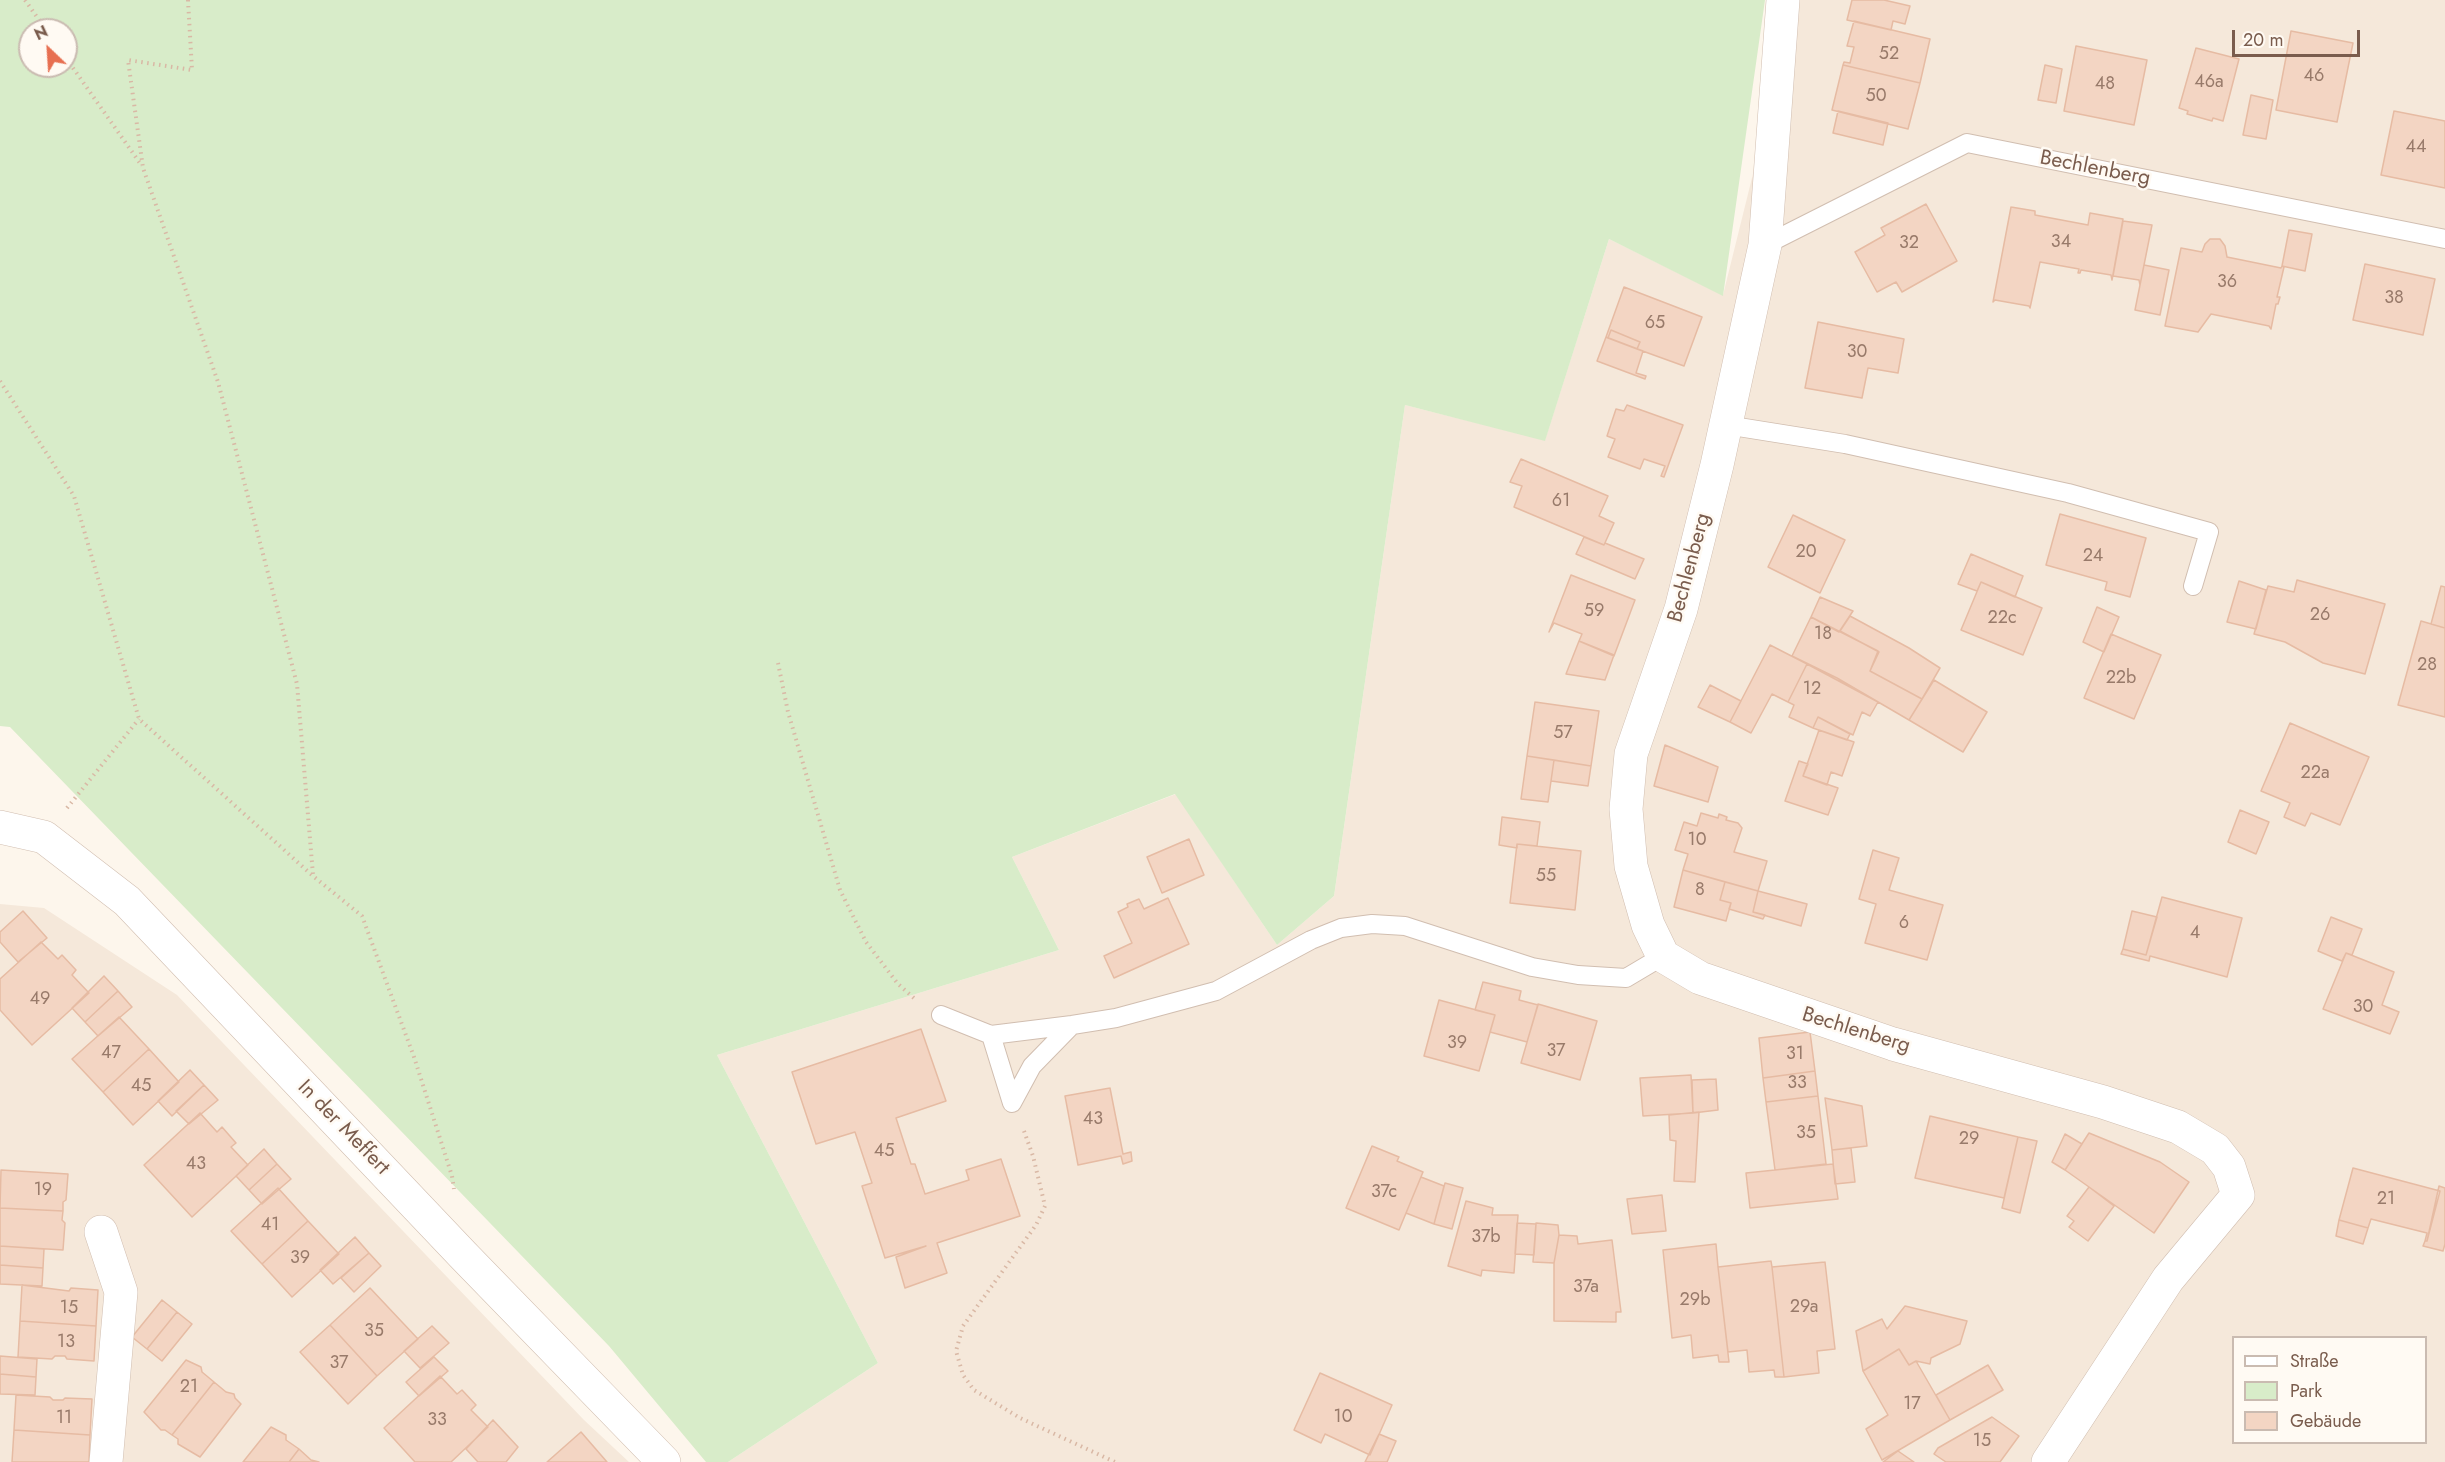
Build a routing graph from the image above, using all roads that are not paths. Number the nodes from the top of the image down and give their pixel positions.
1 (1783, 0) edge
2 (2445, 239) edge
3 (1765, 244) junction
4 (1726, 425) junction
5 (2193, 586) dead end
6 (0, 826) edge
7 (1662, 956) junction
8 (940, 1015) road end
9 (1072, 1025) junction
10 (991, 1035) junction
11 (101, 1232) dead end
12 (106, 1462) edge
13 (664, 1462) edge
14 (2048, 1462) edge

1 - 3 street, Bechlenberg
2 - 3 lane, Bechlenberg
3 - 4 street, Bechlenberg
4 - 5 lane
4 - 7 street, Bechlenberg
6 - 13 street, In der Meffert
7 - 9 lane
7 - 14 street, Bechlenberg
8 - 10 lane
9 - 10 lane
9 - 10 lane
11 - 12 street

